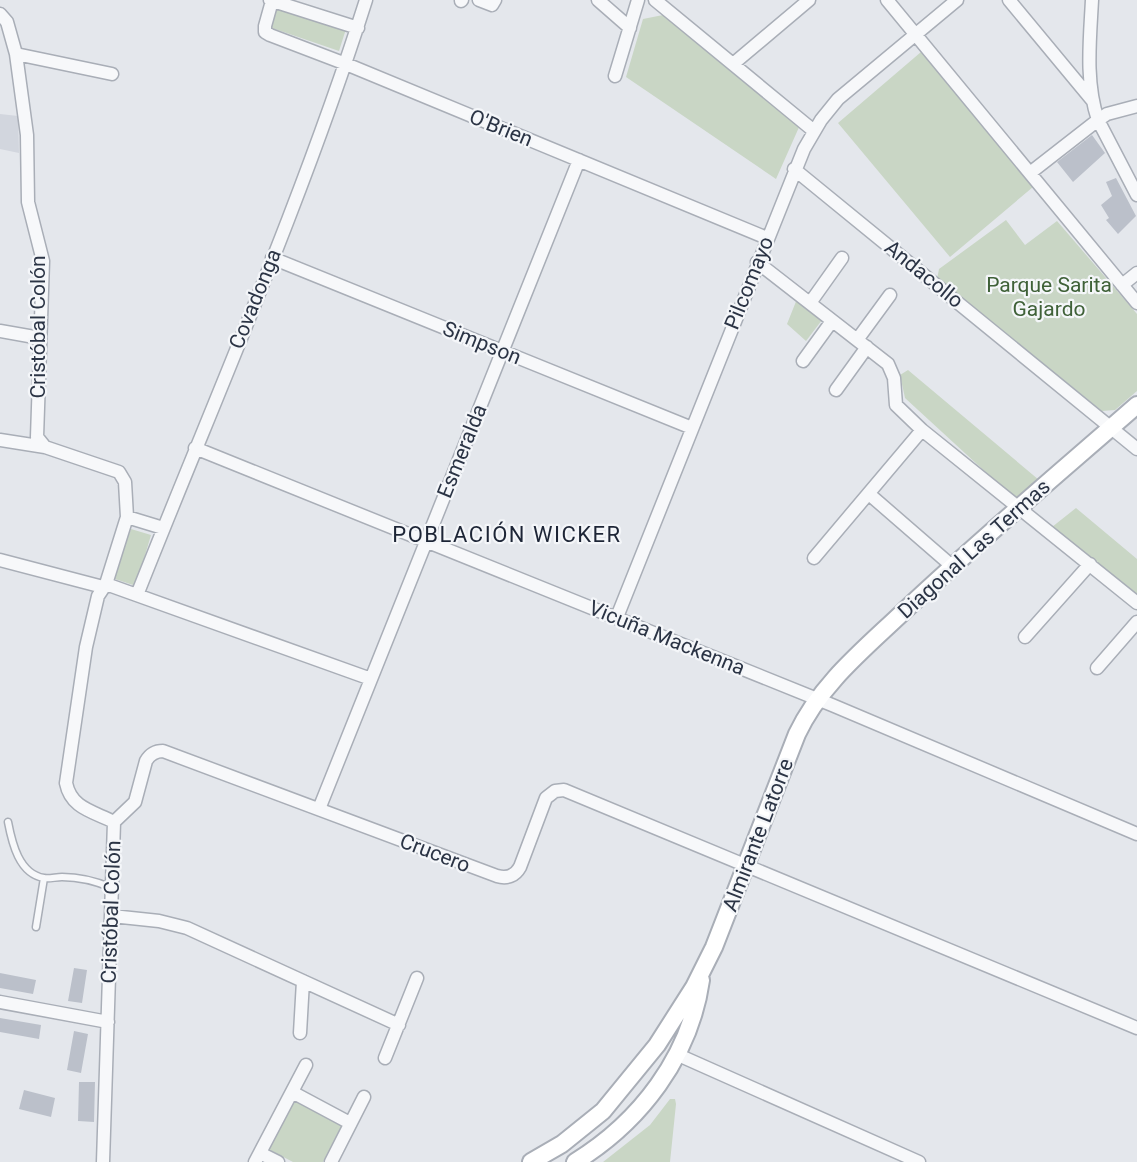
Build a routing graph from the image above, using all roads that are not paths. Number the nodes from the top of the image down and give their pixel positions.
1 (271, 0) edge
2 (366, 0) edge
3 (479, 0) edge
4 (495, 0) edge
5 (598, 0) edge
6 (638, 0) edge
7 (809, 0) edge
8 (887, 0) edge
9 (957, 0) edge
10 (1009, 0) edge
11 (1092, 0) edge
12 (663, 2) edge
13 (0, 14) edge
14 (358, 28) junction
15 (630, 28) junction
16 (915, 34) junction
17 (16, 54) junction
18 (346, 64) junction
19 (733, 64) junction
20 (112, 74) dead end
21 (615, 76) dead end
22 (1092, 100) junction
23 (1137, 106) edge
24 (1098, 120) junction
25 (814, 131) junction
26 (579, 160) junction
27 (794, 169) junction
28 (1030, 173) junction
29 (1137, 195) edge
30 (767, 237) junction
31 (272, 258) junction
32 (842, 258) dead end
33 (757, 262) junction
34 (1137, 273) edge
35 (1122, 285) junction
36 (890, 295) dead end
37 (810, 303) junction
38 (1137, 303) edge
39 (832, 321) junction
40 (0, 331) edge
41 (40, 338) junction
42 (862, 343) junction
43 (502, 351) junction
44 (803, 362) dead end
45 (836, 390) dead end
46 (1137, 405) edge
47 (1111, 427) junction
48 (692, 428) junction
49 (922, 430) junction
50 (0, 440) edge
51 (45, 447) junction
52 (195, 448) junction
53 (1137, 449) edge
54 (869, 494) junction
55 (1019, 508) junction
56 (127, 517) junction
57 (163, 528) junction
58 (425, 543) junction
59 (814, 558) dead end
60 (0, 560) edge
61 (1090, 564) junction
62 (952, 566) junction
63 (105, 585) junction
64 (137, 595) junction
65 (1137, 603) edge
66 (616, 617) junction
67 (1137, 622) edge
68 (1025, 637) dead end
69 (1097, 668) dead end
70 (370, 679) junction
71 (818, 699) junction
72 (319, 809) junction
73 (8, 822) dead end
74 (114, 822) junction
75 (1137, 834) edge
76 (745, 866) junction
77 (44, 878) junction
78 (113, 888) junction
79 (112, 916) junction
80 (36, 927) dead end
81 (702, 974) junction
82 (417, 978) dead end
83 (303, 981) junction
84 (0, 1002) edge
85 (108, 1022) junction
86 (399, 1025) junction
87 (1137, 1028) edge
88 (300, 1033) dead end
89 (676, 1054) junction
90 (384, 1058) dead end
91 (306, 1065) dead end
92 (292, 1092) junction
93 (364, 1097) dead end
94 (350, 1123) junction
95 (258, 1157) edge
96 (102, 1162) edge
97 (278, 1162) edge
98 (331, 1162) edge
99 (533, 1162) edge
100 (575, 1162) edge
101 (919, 1162) edge

1 - 14 street, O'Brien
1 - 18 street, O'Brien
2 - 14 street, Covadonga
3 - 4 street
5 - 15 street
6 - 15 street
7 - 19 street
8 - 16 street
9 - 16 street, Pilcomayo
10 - 22 street
11 - 22 street
12 - 19 street
13 - 17 street, Cristóbal Colón
14 - 18 street, Covadonga
15 - 21 street
16 - 25 street, Pilcomayo
16 - 28 street
17 - 20 street
17 - 41 street, Cristóbal Colón
18 - 26 street, O'Brien
18 - 31 street, Covadonga
19 - 25 street
22 - 24 street
23 - 24 street
24 - 28 street
24 - 29 street
25 - 27 street, Pilcomayo
26 - 30 street, O'Brien
26 - 43 street, Esmeralda
27 - 30 street, Pilcomayo
27 - 47 street, Andacollo
28 - 35 street
30 - 33 street, Pilcomayo
31 - 43 street, Simpson
31 - 52 street, Covadonga
32 - 37 street
33 - 37 street
33 - 48 street, Pilcomayo
34 - 35 street
35 - 38 street
36 - 42 street
37 - 39 street
39 - 42 street
39 - 44 street
40 - 41 street
41 - 51 street, Cristóbal Colón
42 - 45 street
42 - 49 street
43 - 48 street, Simpson
43 - 58 street, Esmeralda
46 - 47 main road, Diagonal Las Termas
47 - 53 street, Andacollo
47 - 55 main road, Diagonal Las Termas
48 - 66 street, Pilcomayo
49 - 54 street
49 - 55 street
50 - 51 street
51 - 56 street, Cristóbal Colón
52 - 57 street, Covadonga
52 - 58 street, Vicuña Mackenna
54 - 59 street
54 - 62 street
55 - 61 street
55 - 62 main road, Diagonal Las Termas
56 - 57 street
56 - 63 street, Cristóbal Colón
57 - 64 street, Covadonga
58 - 66 street, Vicuña Mackenna
58 - 70 street, Esmeralda
60 - 63 street
61 - 65 street
61 - 68 street
62 - 71 main road, Diagonal Las Termas
63 - 64 street
63 - 74 street, Cristóbal Colón
64 - 70 street
66 - 71 street, Vicuña Mackenna
67 - 69 street
70 - 72 street, Esmeralda
71 - 75 street, Vicuña Mackenna
71 - 76 main road, Almirante Latorre
72 - 74 street, Crucero
72 - 76 street, Crucero
73 - 77 lane
74 - 78 street, Cristóbal Colón
76 - 81 main road, Almirante Latorre
76 - 87 street
77 - 78 lane
77 - 80 lane
78 - 79 street, Cristóbal Colón
79 - 83 street
79 - 85 street, Cristóbal Colón
81 - 89 main road, Almirante Latorre
81 - 99 main road, Almirante Latorre
82 - 86 street
83 - 86 street
83 - 88 street
84 - 85 street
85 - 96 street, Cristóbal Colón
86 - 90 street
89 - 100 main road, Almirante Latorre
89 - 101 street
91 - 92 street
92 - 94 street
92 - 95 street
93 - 94 street
94 - 98 street
95 - 97 street

